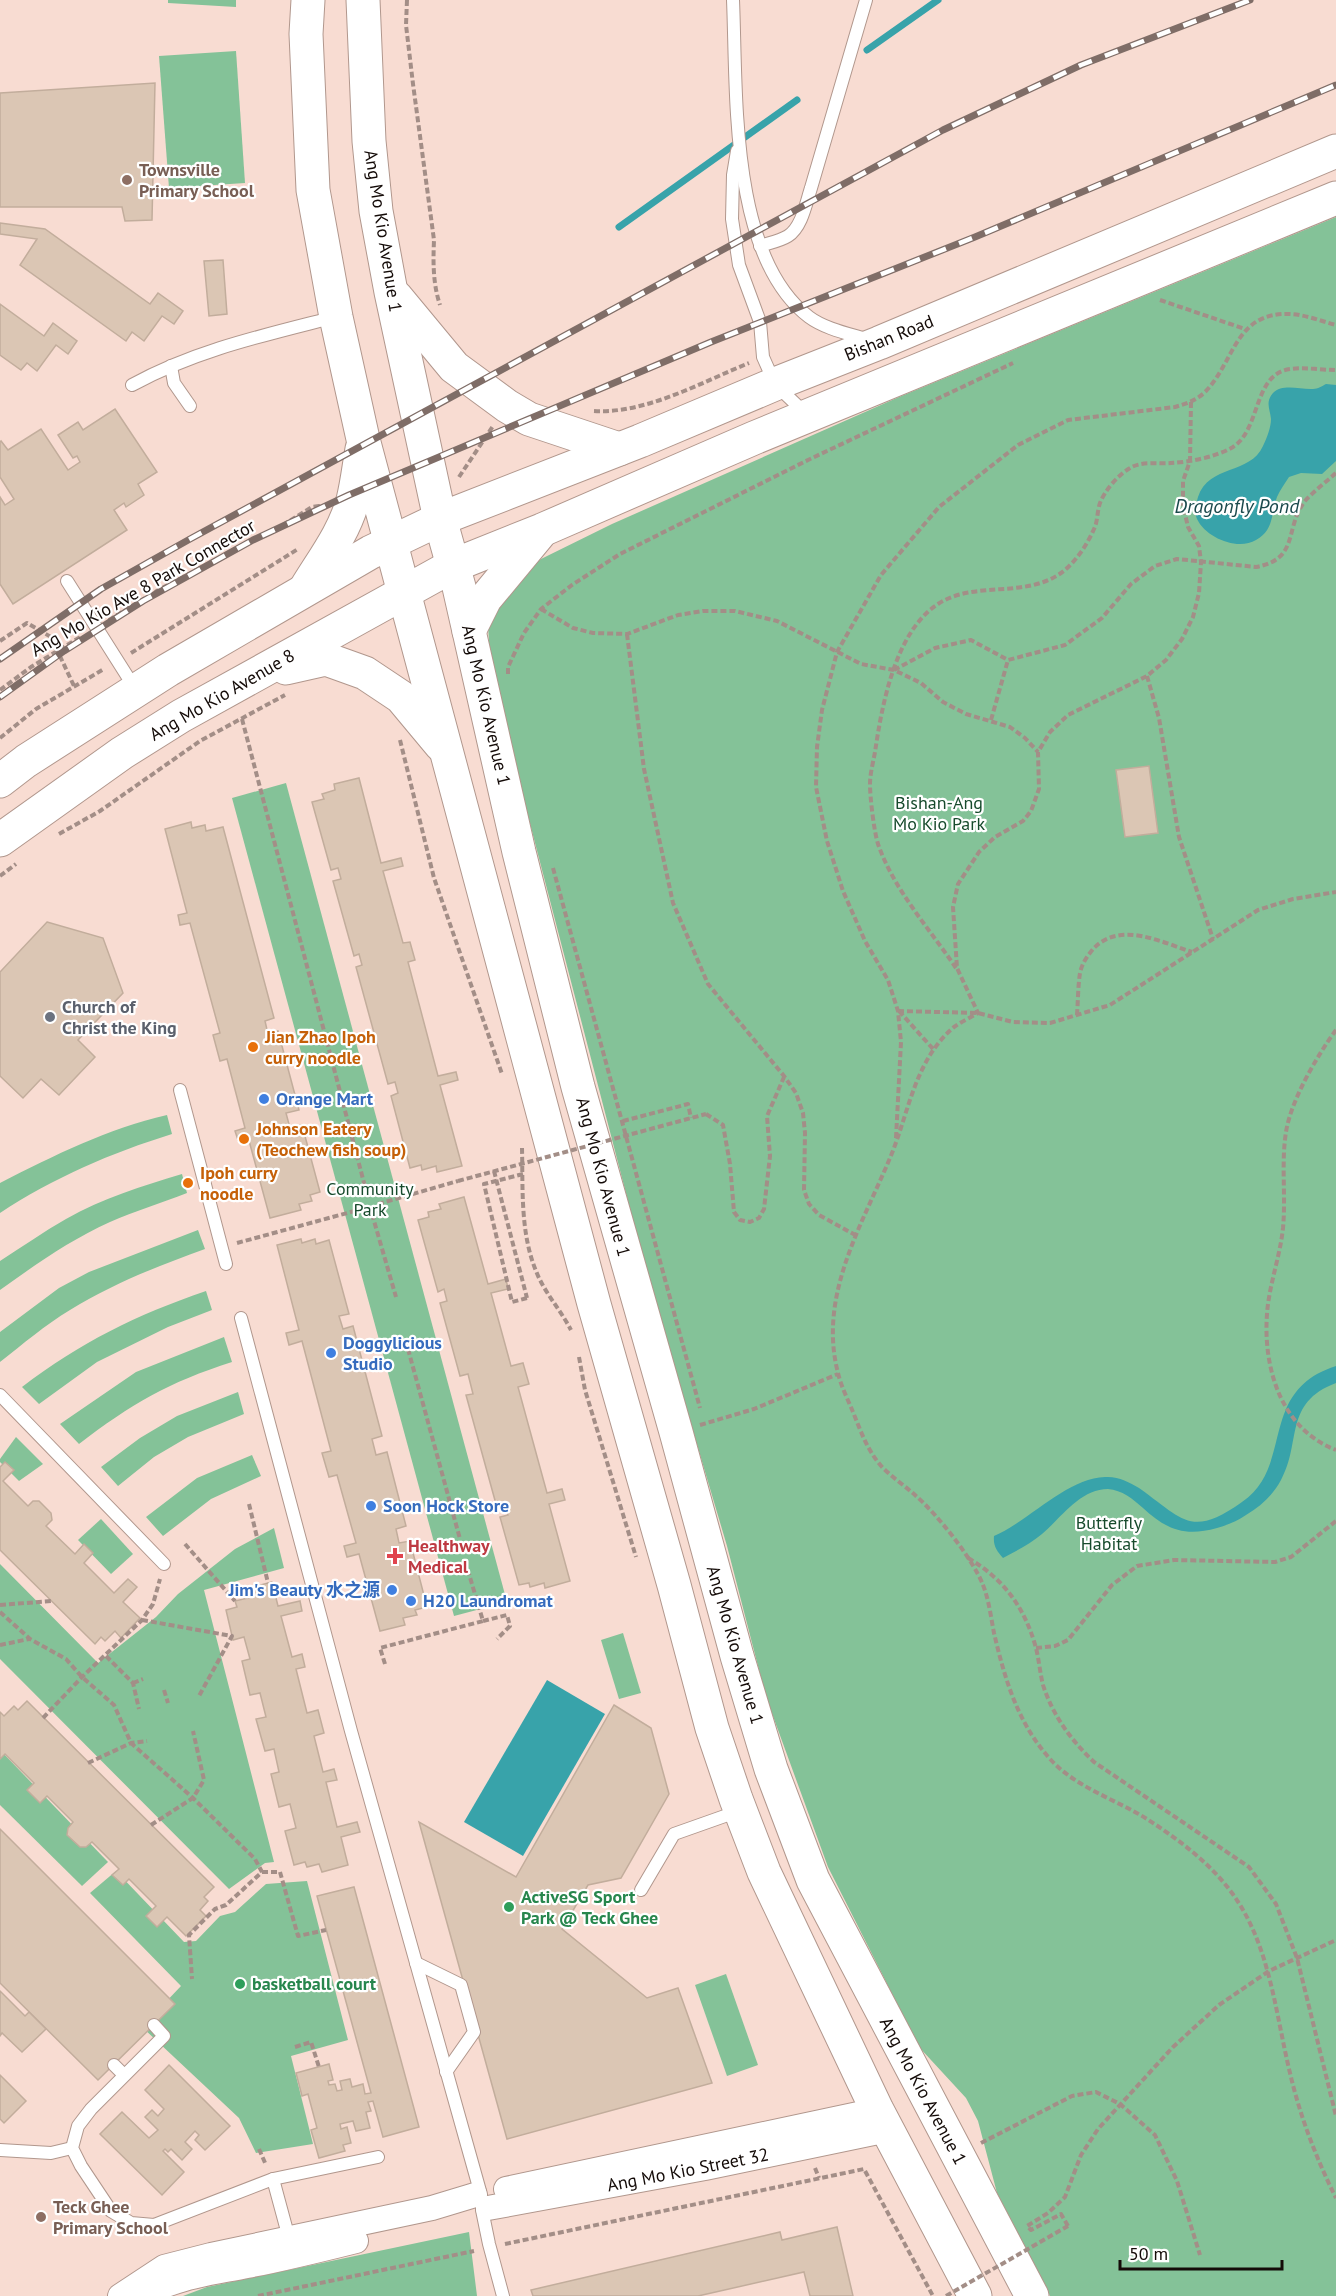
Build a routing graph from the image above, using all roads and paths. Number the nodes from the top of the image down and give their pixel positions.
1 (308, 0) edge
2 (363, 0) edge
3 (407, 0) edge
4 (733, 0) edge
5 (866, 0) edge
6 (1336, 151) edge
7 (738, 174) junction
8 (1336, 198) edge
9 (760, 246) junction
10 (391, 292) junction
11 (1166, 294) dead end
12 (446, 315) dead end
13 (336, 317) junction
14 (1336, 325) edge
15 (1245, 329) junction
16 (879, 343) junction
17 (1023, 358) dead end
18 (171, 366) junction
19 (1336, 370) edge
20 (769, 371) junction
21 (132, 385) dead end
22 (1191, 402) junction
23 (190, 406) dead end
24 (507, 406) junction
25 (585, 410) dead end
26 (808, 416) junction
27 (363, 439) junction
28 (619, 449) junction
29 (1190, 461) junction
30 (1336, 473) edge
31 (454, 484) dead end
32 (326, 510) dead end
33 (440, 519) junction
34 (542, 530) junction
35 (392, 543) junction
36 (302, 546) dead end
37 (1201, 562) junction
38 (452, 566) junction
39 (66, 581) dead end
40 (305, 590) junction
41 (405, 592) junction
42 (541, 609) junction
43 (97, 628) junction
44 (469, 631) junction
45 (627, 634) junction
46 (0, 641) edge
47 (58, 650) junction
48 (837, 652) junction
49 (1008, 660) junction
50 (118, 662) junction
51 (894, 670) junction
52 (255, 675) junction
53 (1147, 676) junction
54 (508, 679) dead end
55 (74, 686) junction
56 (0, 690) edge
57 (137, 691) junction
58 (286, 695) dead end
59 (242, 719) junction
60 (991, 720) junction
61 (0, 738) edge
62 (446, 751) junction
63 (1038, 752) junction
64 (0, 781) edge
65 (55, 836) dead end
66 (9, 851) edge
67 (551, 860) dead end
68 (0, 876) edge
69 (1336, 892) edge
70 (1213, 939) junction
71 (1193, 952) junction
72 (957, 968) junction
73 (898, 1011) junction
74 (978, 1013) junction
75 (1077, 1015) junction
76 (1336, 1030) edge
77 (934, 1050) junction
78 (784, 1076) junction
79 (180, 1090) dead end
80 (692, 1118) junction
81 (623, 1121) junction
82 (895, 1145) junction
83 (494, 1172) junction
84 (523, 1174) dead end
85 (368, 1198) dead end
86 (378, 1204) dead end
87 (362, 1209) dead end
88 (372, 1214) dead end
89 (857, 1236) junction
90 (222, 1247) junction
91 (226, 1264) dead end
92 (396, 1297) dead end
93 (241, 1318) dead end
94 (408, 1349) dead end
95 (838, 1374) junction
96 (0, 1395) edge
97 (696, 1430) junction
98 (1336, 1450) edge
99 (249, 1504) dead end
100 (1336, 1521) edge
101 (460, 1539) dead end
102 (184, 1544) dead end
103 (968, 1557) junction
104 (164, 1564) joint
105 (470, 1574) dead end
106 (268, 1583) dead end
107 (51, 1600) dead end
108 (235, 1601) dead end
109 (0, 1605) edge
110 (0, 1612) edge
111 (142, 1620) junction
112 (483, 1621) junction
113 (30, 1639) junction
114 (497, 1639) dead end
115 (0, 1645) edge
116 (1036, 1648) junction
117 (106, 1656) junction
118 (385, 1664) dead end
119 (82, 1677) junction
120 (143, 1679) dead end
121 (133, 1683) junction
122 (164, 1690) dead end
123 (199, 1696) dead end
124 (168, 1703) dead end
125 (139, 1709) dead end
126 (43, 1718) dead end
127 (193, 1731) dead end
128 (147, 1741) dead end
129 (131, 1743) junction
130 (88, 1762) dead end
131 (193, 1798) junction
132 (740, 1811) junction
133 (151, 1825) dead end
134 (262, 1872) junction
135 (641, 1890) dead end
136 (326, 1930) dead end
137 (1336, 1940) edge
138 (1296, 1958) junction
139 (416, 1963) junction
140 (1269, 1971) junction
141 (192, 1979) dead end
142 (154, 2025) dead end
143 (295, 2047) dead end
144 (114, 2065) dead end
145 (319, 2067) dead end
146 (446, 2072) junction
147 (124, 2075) junction
148 (1120, 2104) junction
149 (1336, 2116) edge
150 (882, 2120) junction
151 (978, 2145) dead end
152 (72, 2148) junction
153 (0, 2150) edge
154 (378, 2157) dead end
155 (273, 2180) junction
156 (1336, 2198) edge
157 (482, 2201) junction
158 (1023, 2227) dead end
159 (490, 2247) junction
160 (292, 2248) junction
161 (1034, 2248) dead end
162 (1200, 2255) dead end
163 (207, 2265) junction
164 (120, 2296) edge
165 (144, 2296) edge
166 (258, 2296) edge
167 (503, 2296) edge
168 (933, 2296) edge
169 (946, 2296) edge
170 (975, 2296) edge
171 (1032, 2296) edge

1 - 13 main road
2 - 10 main road, Ang Mo Kio Avenue 1
3 - 12 path
4 - 7 lane
5 - 9 lane
6 - 16 main road, Bishan Road
7 - 9 lane
7 - 20 lane
8 - 26 main road
9 - 16 lane
10 - 24 main road
10 - 33 main road, Ang Mo Kio Avenue 1
11 - 15 path
13 - 18 lane
13 - 27 main road
14 - 15 path
15 - 22 path
16 - 20 main road, Bishan Road
17 - 42 path
18 - 21 lane
18 - 23 lane
19 - 29 path
20 - 25 path
20 - 26 lane
20 - 28 main road, Bishan Road
22 - 29 path
22 - 48 path
24 - 28 main road
24 - 31 path
26 - 34 main road
27 - 35 main road
27 - 40 main road
28 - 33 main road, Bishan Road
29 - 37 path
29 - 51 path
30 - 37 path
32 - 43 path, Ang Mo Kio Ave 8 Park Connector
33 - 35 main road
33 - 38 main road, Ang Mo Kio Avenue 1
34 - 38 main road
34 - 44 main road
35 - 40 main road
35 - 41 main road
36 - 50 path
37 - 49 path
37 - 53 path
38 - 41 main road, Ang Mo Kio Avenue 8
38 - 44 main road, Ang Mo Kio Avenue 1
39 - 43 lane
40 - 57 main road
41 - 52 main road, Ang Mo Kio Avenue 8
41 - 62 main road
42 - 45 path
42 - 54 path
43 - 47 path, Ang Mo Kio Ave 8 Park Connector
43 - 50 lane
44 - 97 main road, Ang Mo Kio Avenue 1
45 - 48 path
45 - 78 path
46 - 47 path
47 - 55 path
47 - 56 path, Ang Mo Kio Ave 8 Park Connector
48 - 51 path
48 - 73 path
49 - 51 path
49 - 60 path
50 - 55 path
50 - 57 lane
51 - 60 path
51 - 72 path
52 - 62 main road
52 - 66 main road, Ang Mo Kio Avenue 8
53 - 63 path
53 - 70 path
55 - 61 path
57 - 64 main road
58 - 59 path
59 - 65 path
59 - 85 path
60 - 63 path
62 - 132 main road
63 - 72 path
66 - 68 path
67 - 81 path
69 - 70 path
70 - 71 path
71 - 75 path
71 - 75 path
72 - 74 path
73 - 74 path
73 - 77 path
73 - 82 path
74 - 75 path
74 - 77 path
76 - 98 path
77 - 82 path
78 - 80 path, bridge
78 - 89 path
79 - 90 lane
80 - 81 path
80 - 83 path, bridge
81 - 97 path
82 - 89 path
83 - 84 path, bridge
83 - 86 path, bridge
87 - 90 path
88 - 92 path
89 - 95 path
90 - 91 lane
93 - 139 lane
94 - 101 path
95 - 97 path
95 - 103 path
96 - 104 lane
97 - 171 main road, Ang Mo Kio Avenue 1
99 - 106 path
100 - 116 path
102 - 108 path
103 - 116 path
103 - 140 path
104 - 111 path
105 - 112 path
107 - 109 path
110 - 113 path
111 - 117 path
111 - 123 path
112 - 114 path
112 - 118 path
113 - 115 path
113 - 119 path
116 - 138 path
117 - 119 path
117 - 121 path
119 - 126 path
119 - 129 path
120 - 121 path
121 - 125 path
122 - 124 path
127 - 131 path
128 - 129 path
129 - 130 path
129 - 131 path
131 - 133 path
131 - 134 path
132 - 135 lane
132 - 150 main road
134 - 136 path
134 - 141 path
137 - 138 path
138 - 140 path
138 - 149 path
139 - 146 lane
139 - 146 lane
140 - 148 path
140 - 156 path
142 - 147 lane
143 - 145 path
144 - 147 lane
146 - 157 lane
147 - 152 lane
148 - 151 path
148 - 162 path
148 - 169 path, bridge
150 - 157 street, Ang Mo Kio Street 32
150 - 170 main road
152 - 153 lane
152 - 155 lane
154 - 155 lane
155 - 160 lane
157 - 159 lane
157 - 160 street, Ang Mo Kio Street 32
158 - 161 path
159 - 166 path
159 - 167 lane
159 - 168 path
160 - 163 street, Ang Mo Kio Street 32
163 - 164 street, Ang Mo Kio Street 32
163 - 165 street, Ang Mo Kio Street 32

